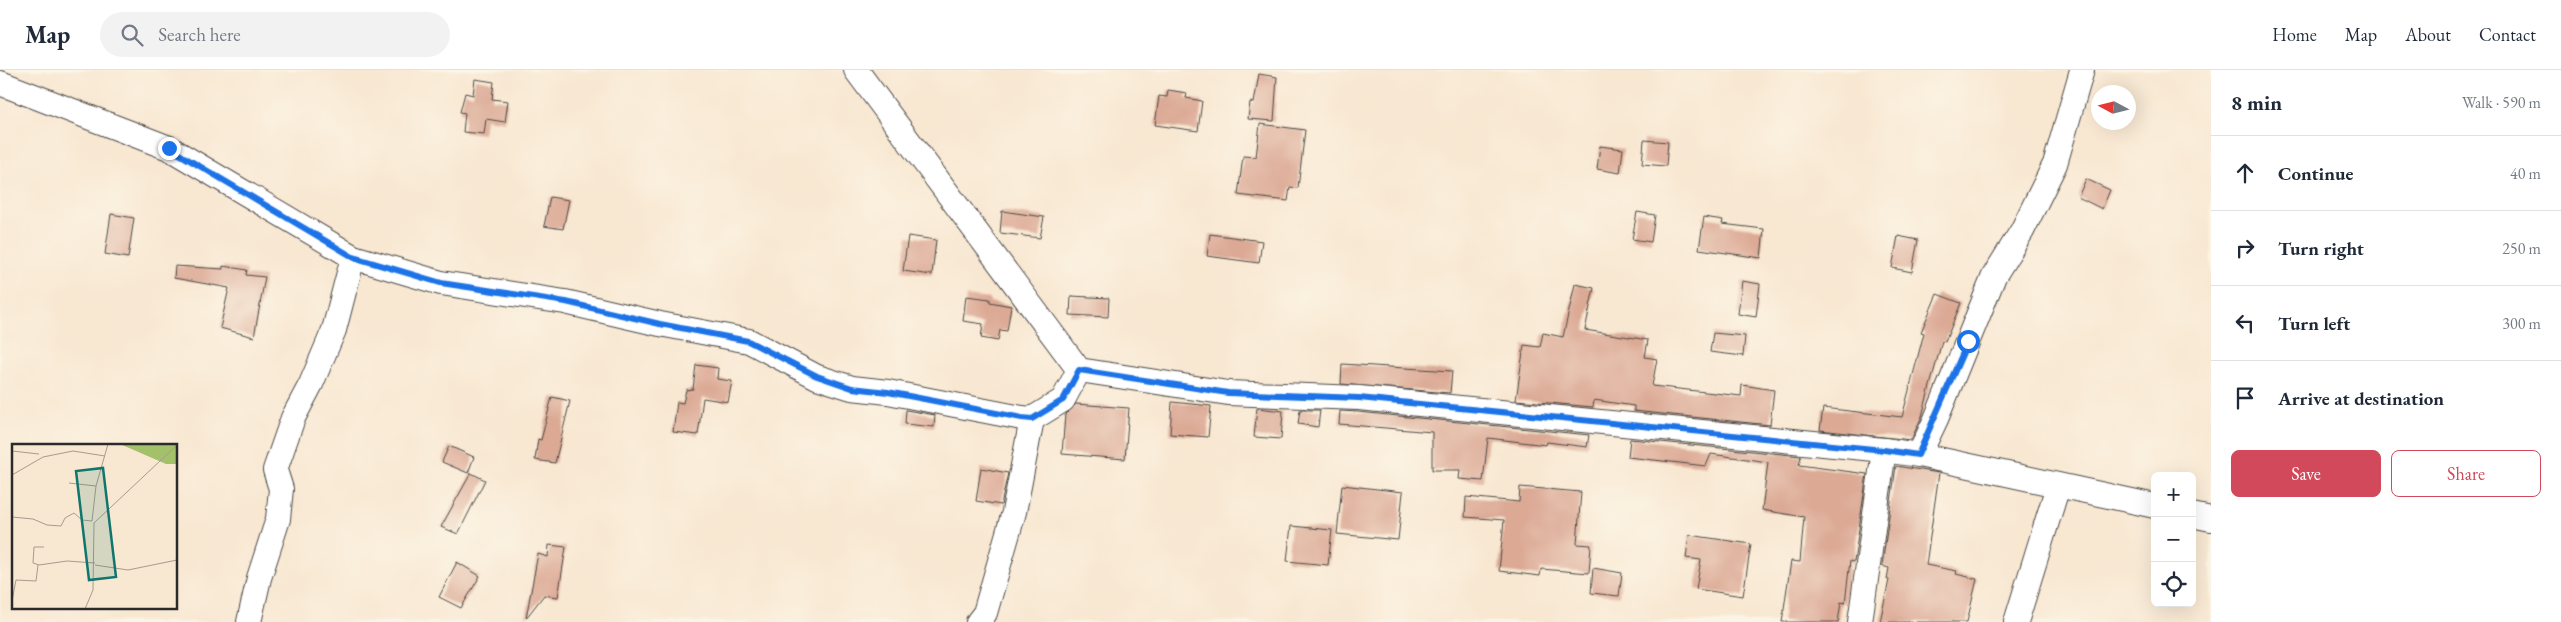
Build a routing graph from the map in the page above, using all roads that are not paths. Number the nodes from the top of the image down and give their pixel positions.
1 (856, 70) edge
2 (2082, 70) edge
3 (0, 83) edge
4 (353, 257) junction
5 (1079, 370) junction
6 (1032, 419) junction
7 (1884, 450) junction
8 (1918, 455) junction
9 (2058, 486) junction
10 (2151, 505) edge
11 (2196, 516) edge
12 (2211, 519) edge
13 (249, 622) edge
14 (978, 622) edge
15 (1860, 622) edge
16 (2016, 622) edge

1 - 5 street
2 - 8 street
3 - 4 street
4 - 6 street
4 - 13 street
5 - 6 street
5 - 7 street
6 - 14 street
7 - 8 street
7 - 15 street
8 - 9 street
9 - 10 street
9 - 16 street
11 - 12 street

